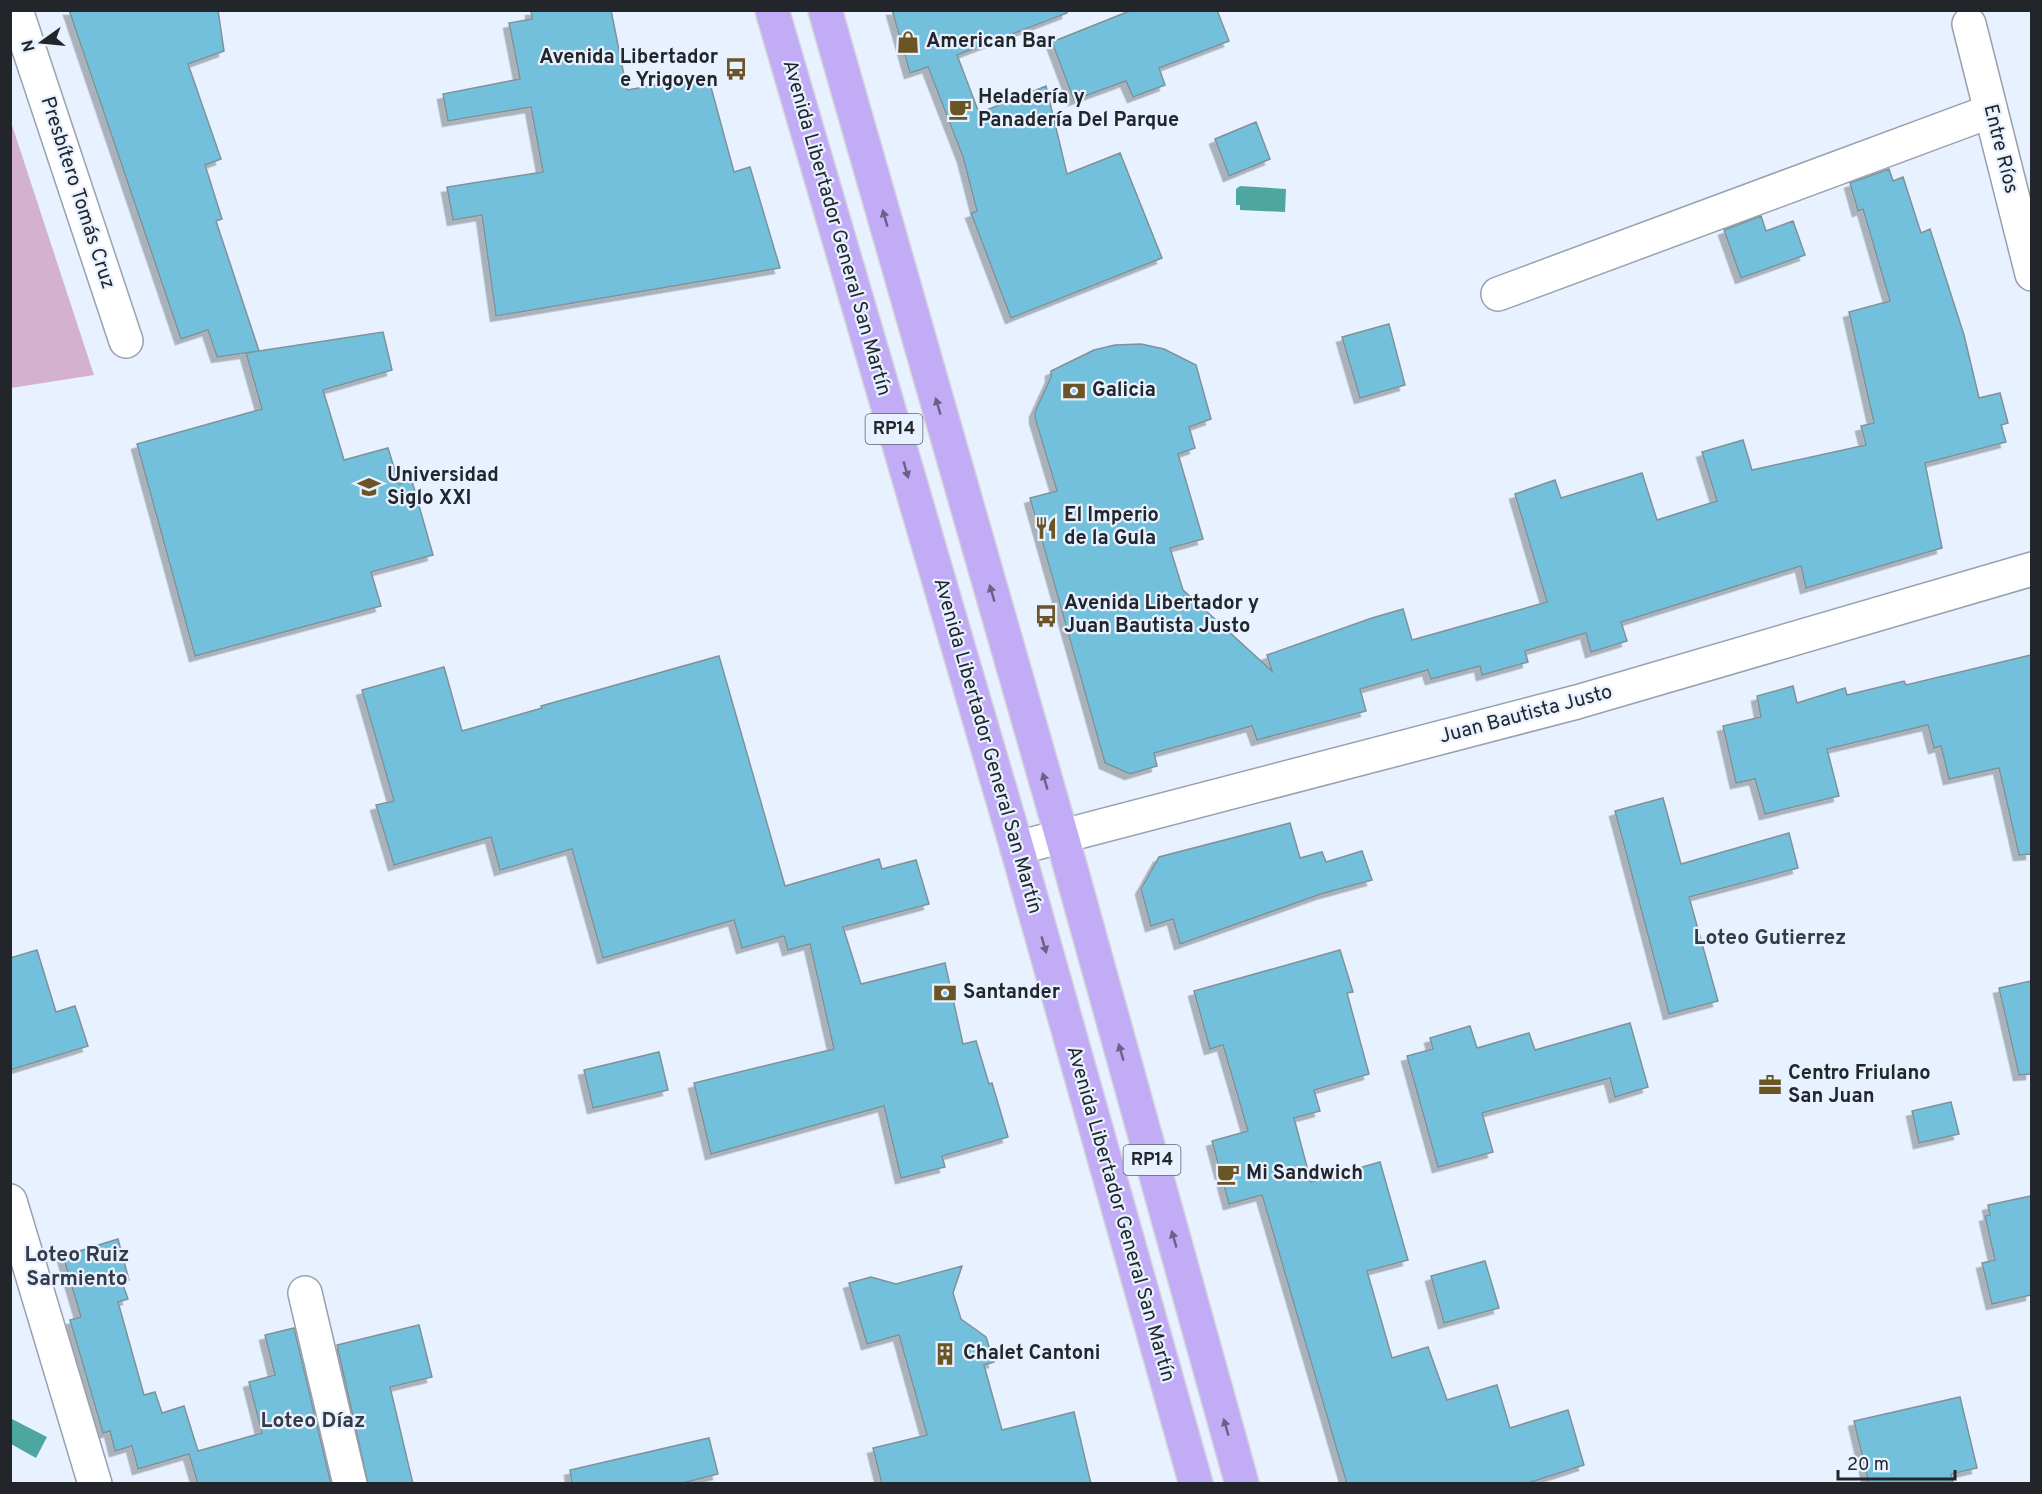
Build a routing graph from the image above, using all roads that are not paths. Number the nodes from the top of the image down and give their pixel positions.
1 (16, 10) edge
2 (772, 10) edge
3 (825, 10) edge
4 (1969, 24) dead end
5 (1991, 111) junction
6 (2031, 274) edge
7 (1498, 294) dead end
8 (126, 341) dead end
9 (2031, 569) edge
10 (1062, 837) junction
11 (1017, 848) junction
12 (10, 1201) edge
13 (305, 1293) dead end
14 (95, 1484) edge
15 (350, 1484) edge
16 (1197, 1484) edge
17 (1242, 1484) edge

1 - 8 street, Presbítero Tomás Cruz
2 -> 11 main road, Avenida Libertador General San Martín / RP14
10 -> 3 main road, RP14
4 - 5 street, Entre Ríos
5 - 6 street, Entre Ríos
5 - 7 street
9 - 10 street, Juan Bautista Justo
10 - 11 street, Juan Bautista Justo
17 -> 10 main road, RP14
11 -> 16 main road, Avenida Libertador General San Martín / RP14
12 - 14 street
13 - 15 street

